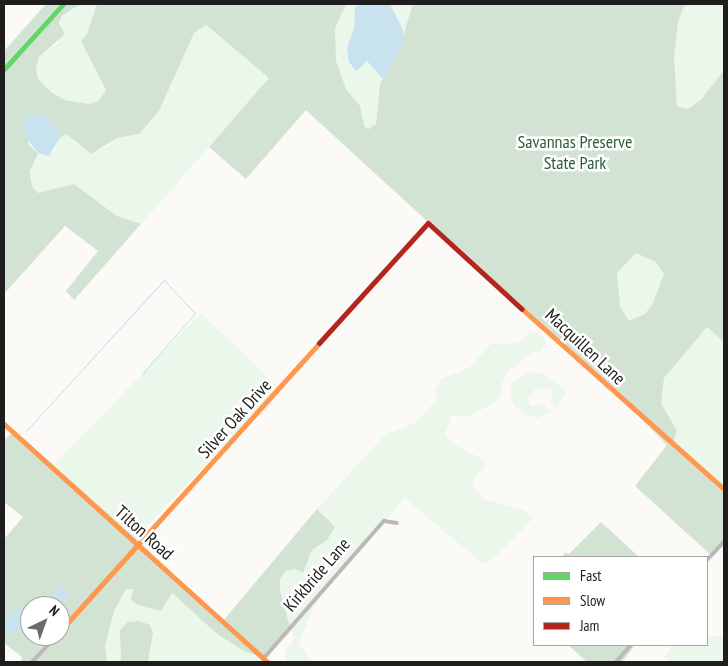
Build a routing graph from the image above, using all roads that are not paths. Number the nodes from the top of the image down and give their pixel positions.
1 (63, 4) edge
2 (4, 69) edge
3 (428, 223) joint
4 (4, 424) edge
5 (724, 489) edge
6 (397, 523) dead end
7 (724, 542) edge
8 (137, 546) junction
9 (708, 559) edge
10 (70, 620) edge
11 (47, 646) edge
12 (630, 646) edge
13 (265, 661) edge
14 (32, 662) edge
15 (616, 662) edge

1 - 2 street
3 - 5 street, Macquillen Lane
3 - 8 street, Silver Oak Drive
4 - 8 street, Tilton Road
6 - 13 street, Kirkbride Lane
7 - 9 street
8 - 10 street, Silver Oak Drive
8 - 13 street, Tilton Road
11 - 14 street
12 - 15 street

